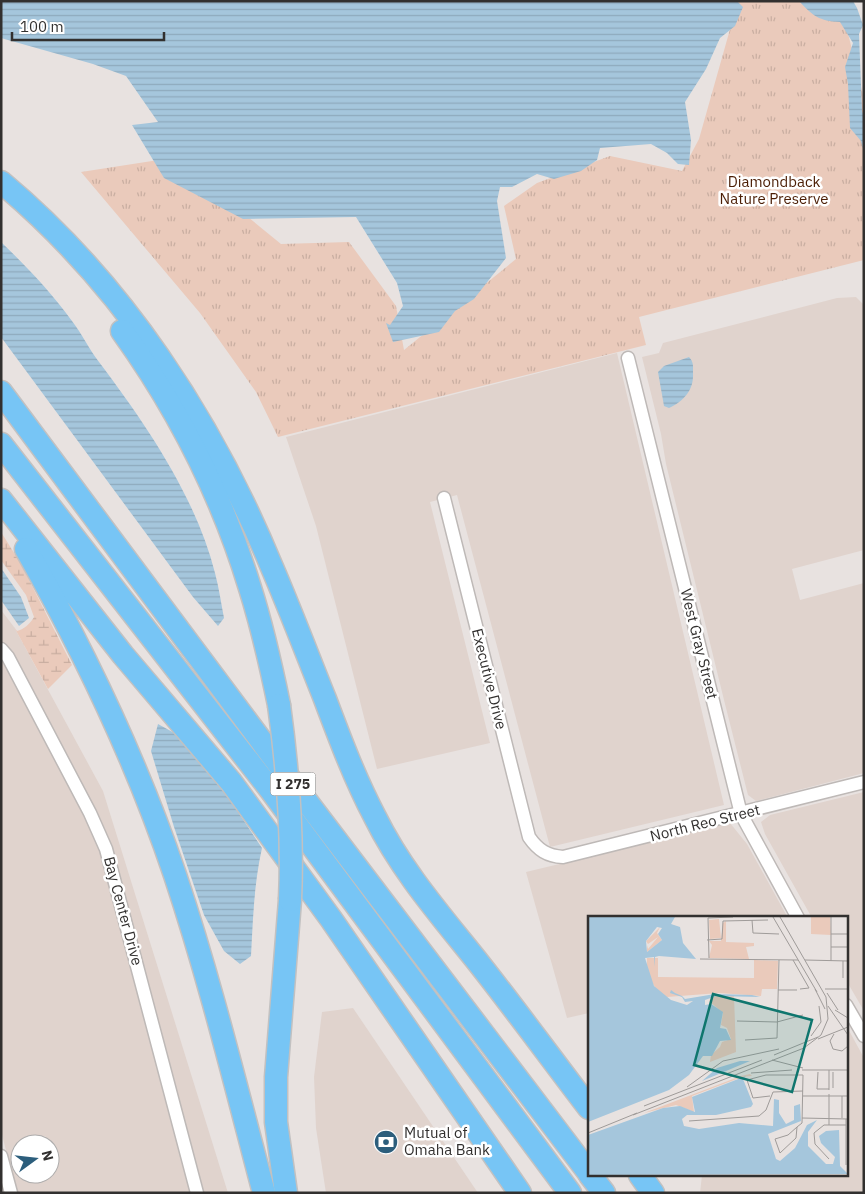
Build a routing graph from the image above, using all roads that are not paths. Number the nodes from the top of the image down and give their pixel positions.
1 (1, 182) edge
2 (1, 196) edge
3 (628, 358) dead end
4 (1, 392) edge
5 (1, 444) edge
6 (444, 498) dead end
7 (1, 500) edge
8 (1, 507) edge
9 (1, 649) edge
10 (864, 782) edge
11 (741, 814) junction
12 (546, 854) joint
13 (797, 916) edge
14 (848, 1008) edge
15 (864, 1036) edge
16 (588, 1107) edge
17 (1, 1156) edge
18 (588, 1171) edge
19 (591, 1176) edge
20 (641, 1176) edge
21 (11, 1193) edge
22 (197, 1193) edge
23 (264, 1193) edge
24 (286, 1193) edge
25 (520, 1193) edge
26 (570, 1193) edge
27 (604, 1193) edge
28 (653, 1193) edge

1 - 16 highway
2 - 24 highway, bridge
3 - 11 street, West Gray Street
4 - 18 highway, I 275
5 - 26 highway, I 275
6 - 12 street, Executive Drive
7 - 25 highway
8 - 23 highway
9 - 22 street, Bay Center Drive
10 - 11 street, North Reo Street
11 - 12 street, North Reo Street
11 - 13 street, West Gray Street
14 - 15 street
17 - 21 street
19 - 27 highway, I 275
20 - 28 highway

